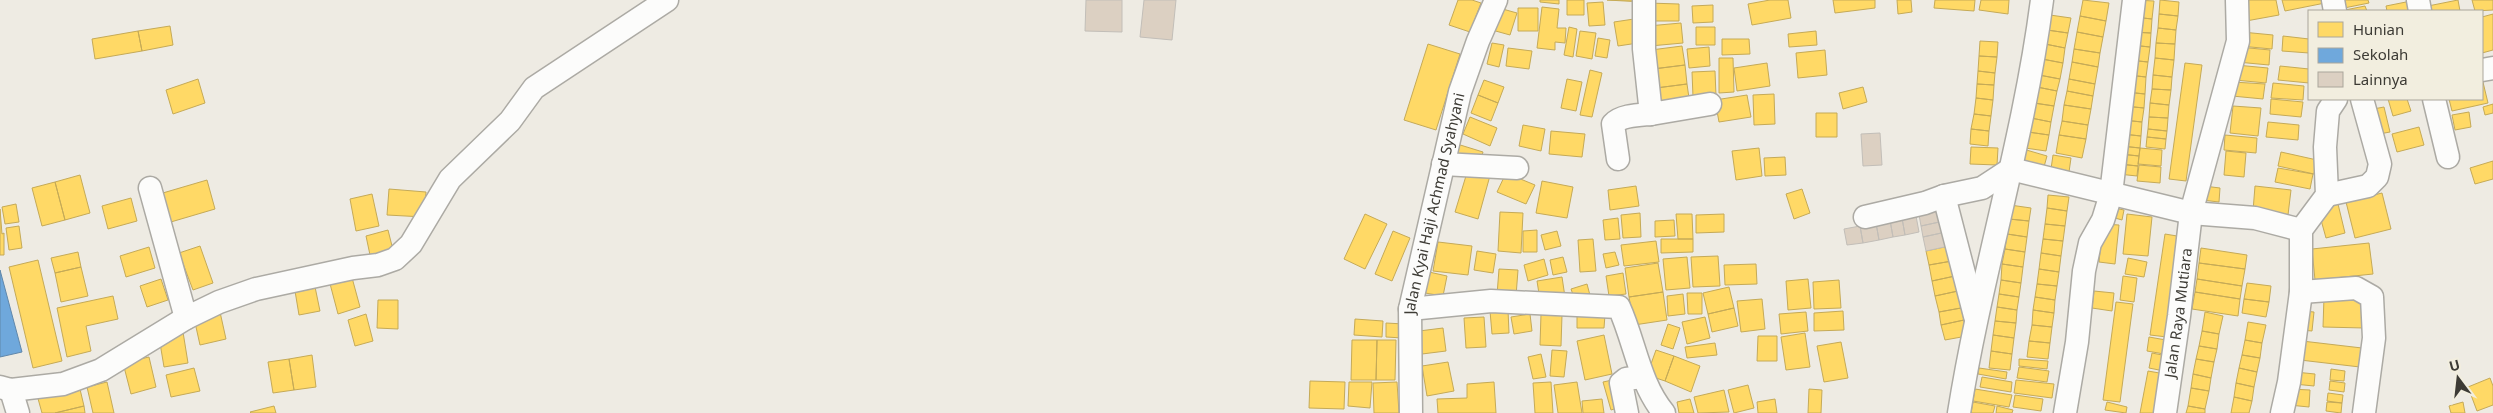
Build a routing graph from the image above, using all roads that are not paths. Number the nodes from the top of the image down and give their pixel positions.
1 (666, 0) edge
2 (1496, 0) edge
3 (1644, 0) edge
4 (2042, 0) edge
5 (2134, 0) edge
6 (2237, 0) edge
7 (2335, 100) edge
8 (2362, 100) edge
9 (2434, 100) edge
10 (1710, 104) dead end
11 (1651, 114) junction
12 (2448, 157) dead end
13 (1618, 159) dead end
14 (1443, 164) junction
15 (1517, 168) dead end
16 (2011, 169) junction
17 (150, 188) dead end
18 (2111, 194) junction
19 (2327, 195) junction
20 (1944, 196) junction
21 (2191, 213) junction
22 (1865, 217) dead end
23 (2301, 230) junction
24 (2301, 292) junction
25 (1410, 309) junction
26 (1976, 316) junction
27 (186, 318) junction
28 (1642, 377) junction
29 (6, 389) edge
30 (18, 413) edge
31 (1411, 413) edge
32 (1627, 413) edge
33 (1664, 413) edge
34 (1959, 413) edge
35 (2065, 413) edge
36 (2164, 413) edge
37 (2282, 413) edge
38 (2364, 413) edge

1 - 27 street
2 - 14 street, Jalan Kyai Haji Achmad Syahyani
3 - 11 street
4 - 16 street
5 - 18 street
6 - 21 street, Jalan Raya Mutiara
7 - 19 street
8 - 19 street
9 - 12 street
10 - 11 street
11 - 13 street
14 - 15 street
14 - 25 street, Jalan Kyai Haji Achmad Syahyani
16 - 18 street
16 - 20 street
16 - 26 street
17 - 27 street
18 - 21 street
18 - 35 street
19 - 23 street
20 - 22 street
20 - 26 street
21 - 23 street
21 - 36 street, Jalan Raya Mutiara
23 - 24 street
24 - 37 street
24 - 38 street
25 - 28 street
25 - 31 street, Jalan Kyai Haji Achmad Syahyani
26 - 34 street
27 - 29 street
28 - 32 street
28 - 33 street
29 - 30 street

